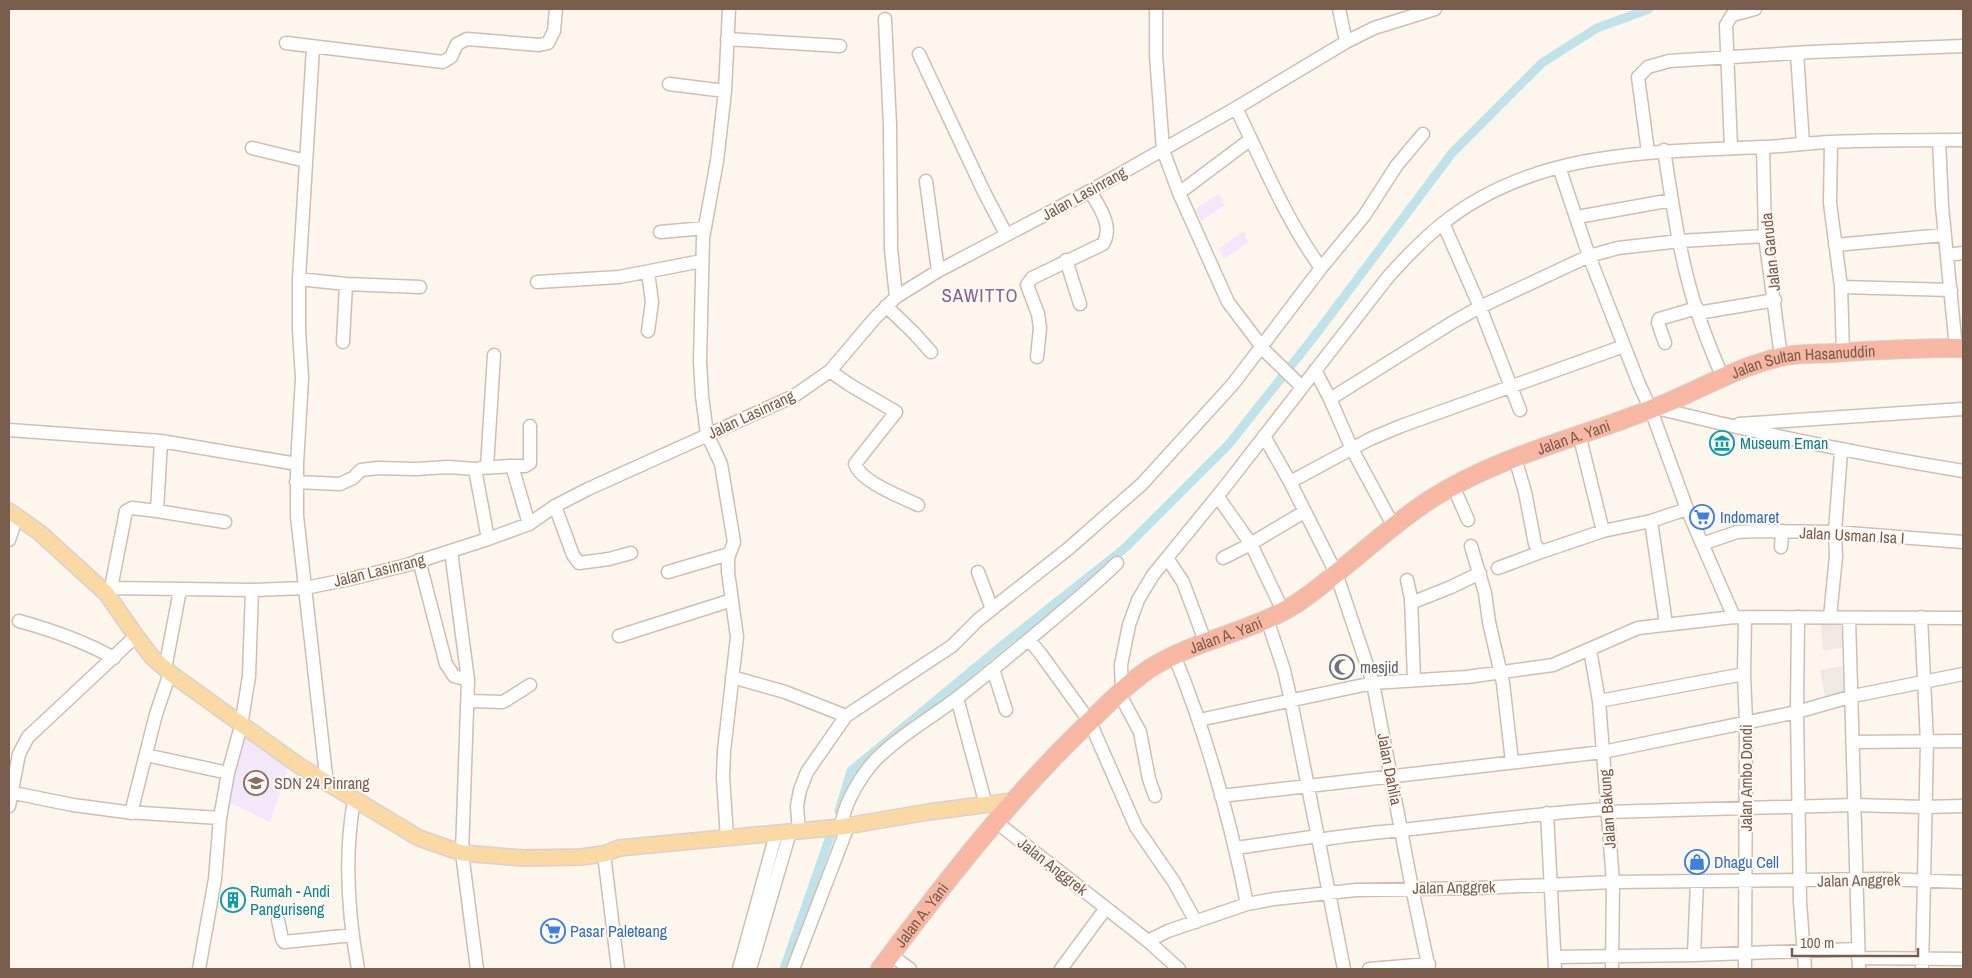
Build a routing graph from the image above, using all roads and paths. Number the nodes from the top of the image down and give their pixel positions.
1 (556, 9) edge
2 (729, 9) edge
3 (1156, 9) edge
4 (1339, 9) edge
5 (1435, 9) edge
6 (1755, 9) edge
7 (885, 19) dead end
8 (727, 39) junction
9 (1346, 42) junction
10 (286, 43) dead end
11 (840, 46) dead end
12 (1963, 46) edge
13 (313, 47) junction
14 (1797, 53) junction
15 (919, 54) dead end
16 (1727, 57) junction
17 (669, 84) dead end
18 (725, 91) junction
19 (1236, 108) junction
20 (1423, 134) dead end
21 (1251, 138) junction
22 (1940, 140) junction
23 (1963, 140) edge
24 (1831, 142) junction
25 (1804, 144) junction
26 (1763, 147) junction
27 (252, 148) dead end
28 (1731, 148) junction
29 (1163, 150) junction
30 (1664, 150) junction
31 (1648, 152) junction
32 (306, 160) junction
33 (1559, 167) junction
34 (926, 181) dead end
35 (1090, 191) junction
36 (1179, 193) junction
37 (1672, 200) junction
38 (1577, 217) junction
39 (1443, 223) junction
40 (705, 228) junction
41 (660, 232) dead end
42 (1006, 234) junction
43 (1944, 235) junction
44 (1766, 236) junction
45 (1680, 241) junction
46 (1836, 245) junction
47 (1947, 254) junction
48 (1963, 254) edge
49 (1589, 256) junction
50 (1066, 260) junction
51 (702, 261) junction
52 (1320, 268) junction
53 (938, 271) junction
54 (648, 272) junction
55 (298, 279) junction
56 (537, 282) dead end
57 (346, 284) junction
58 (1841, 286) junction
59 (420, 287) dead end
60 (1951, 290) junction
61 (896, 297) junction
62 (1775, 300) junction
63 (1080, 304) dead end
64 (886, 306) junction
65 (1480, 307) junction
66 (1698, 311) junction
67 (648, 332) dead end
68 (343, 342) dead end
69 (1665, 343) dead end
70 (1624, 346) junction
71 (1960, 348) edge
72 (1263, 349) junction
73 (931, 352) dead end
74 (1844, 352) junction
75 (494, 355) dead end
76 (1037, 357) dead end
77 (1781, 357) junction
78 (1315, 370) junction
79 (830, 371) junction
80 (1723, 378) junction
81 (1299, 384) junction
82 (1511, 387) junction
83 (1330, 399) junction
84 (1653, 409) junction
85 (1963, 409) edge
86 (1520, 410) dead end
87 (1732, 425) junction
88 (530, 426) dead end
89 (9, 430) edge
90 (707, 434) junction
91 (1579, 434) junction
92 (1264, 436) junction
93 (161, 441) junction
94 (1352, 449) junction
95 (1841, 451) junction
96 (1515, 458) junction
97 (297, 464) junction
98 (512, 466) junction
99 (481, 468) junction
100 (1963, 471) edge
101 (296, 482) junction
102 (1290, 482) junction
103 (1453, 486) junction
104 (1218, 496) junction
105 (918, 505) dead end
106 (556, 506) junction
107 (1687, 509) junction
108 (157, 511) junction
109 (1304, 512) junction
110 (13, 514) edge
111 (1468, 520) dead end
112 (1651, 521) junction
113 (225, 522) dead end
114 (529, 524) junction
115 (1394, 527) junction
116 (1603, 531) junction
117 (1782, 531) junction
118 (1835, 532) junction
119 (488, 539) junction
120 (9, 540) edge
121 (1963, 542) edge
122 (1250, 544) junction
123 (1702, 544) junction
124 (1471, 546) dead end
125 (1780, 547) dead end
126 (450, 551) junction
127 (1541, 552) junction
128 (631, 553) dead end
129 (729, 554) junction
130 (1167, 558) junction
131 (1223, 558) dead end
132 (419, 560) junction
133 (1117, 563) dead end
134 (1498, 568) dead end
135 (668, 572) dead end
136 (978, 572) dead end
137 (1336, 573) junction
138 (1480, 573) junction
139 (1407, 580) dead end
140 (305, 588) junction
141 (180, 590) junction
142 (252, 590) junction
143 (109, 591) junction
144 (732, 600) junction
145 (1410, 603) junction
146 (992, 609) junction
147 (1275, 615) junction
148 (1740, 617) junction
149 (1830, 617) junction
150 (1921, 617) junction
151 (1798, 618) junction
152 (1849, 618) junction
153 (1963, 618) edge
154 (19, 621) dead end
155 (1666, 624) junction
156 (136, 636) junction
157 (619, 636) dead end
158 (1029, 640) junction
159 (1205, 641) junction
160 (1590, 650) junction
161 (1174, 655) junction
162 (114, 658) junction
163 (993, 669) junction
164 (167, 671) junction
165 (1500, 672) junction
166 (1744, 674) junction
167 (1963, 674) edge
168 (732, 677) junction
169 (468, 680) junction
170 (1414, 680) junction
171 (1924, 682) junction
172 (1373, 684) junction
173 (530, 685) dead end
174 (1121, 692) junction
175 (1852, 696) junction
176 (957, 698) junction
177 (1291, 700) junction
178 (468, 701) junction
179 (1599, 701) junction
180 (1006, 710) dead end
181 (1797, 712) junction
182 (846, 716) junction
183 (1199, 720) junction
184 (1090, 722) junction
185 (1746, 722) junction
186 (241, 726) junction
187 (1963, 741) edge
188 (1852, 742) junction
189 (1926, 742) junction
190 (1604, 752) junction
191 (146, 755) junction
192 (1512, 762) junction
193 (228, 773) junction
194 (1392, 778) junction
195 (327, 784) junction
196 (1308, 785) junction
197 (10, 792) edge
198 (1155, 796) dead end
199 (1221, 796) junction
200 (354, 800) junction
201 (1013, 801) junction
202 (986, 805) junction
203 (1855, 805) junction
204 (9, 806) edge
205 (1963, 806) edge
206 (1799, 807) junction
207 (1925, 807) junction
208 (1745, 808) junction
209 (1606, 811) junction
210 (132, 813) junction
211 (1547, 813) junction
212 (220, 818) junction
213 (995, 820) junction
214 (842, 827) junction
215 (1401, 830) junction
216 (793, 832) junction
217 (727, 838) junction
218 (1318, 838) junction
219 (1236, 848) junction
220 (462, 853) junction
221 (604, 854) junction
222 (1856, 880) junction
223 (1800, 881) junction
224 (1924, 881) junction
225 (1612, 882) junction
226 (1697, 882) junction
227 (1746, 882) junction
228 (1963, 882) edge
229 (1552, 884) junction
230 (1412, 888) junction
231 (1330, 892) junction
232 (1247, 904) junction
233 (1106, 908) junction
234 (278, 920) dead end
235 (1196, 922) junction
236 (353, 934) junction
237 (1148, 941) junction
238 (1803, 951) junction
239 (1746, 953) junction
240 (891, 954) junction
241 (1612, 955) junction
242 (1694, 955) junction
243 (1858, 959) edge
244 (1963, 959) edge
245 (1555, 963) edge
246 (1922, 964) edge
247 (1429, 967) edge
248 (199, 969) edge
249 (358, 969) edge
250 (477, 969) edge
251 (618, 969) edge
252 (739, 969) edge
253 (750, 969) edge
254 (794, 969) edge
255 (880, 969) edge
256 (910, 969) edge
257 (1061, 969) edge
258 (1179, 969) edge
259 (1344, 969) edge
260 (1369, 969) edge
261 (1612, 969) edge
262 (1746, 969) edge
263 (1805, 969) edge

1 - 13 street
2 - 8 street
3 - 29 street
4 - 9 street
5 - 9 street, Jalan Lasinrang
6 - 16 street
7 - 61 street
8 - 11 street
8 - 18 street
9 - 19 street, Jalan Lasinrang
10 - 13 street
12 - 14 street
13 - 32 street
14 - 16 street
14 - 25 street
15 - 42 street
16 - 28 street
16 - 31 street
17 - 18 street
18 - 40 street
19 - 21 street
19 - 29 street, Jalan Lasinrang
20 - 52 street
21 - 36 street
21 - 52 street
22 - 23 street
22 - 24 street
22 - 43 street
24 - 25 street
24 - 46 street
25 - 26 street
26 - 28 street
26 - 44 street, Jalan Garuda
27 - 32 street
28 - 30 street
29 - 35 street, Jalan Lasinrang
29 - 36 street
30 - 31 street
30 - 37 street
31 - 33 street
32 - 55 street
33 - 38 street
33 - 39 street
34 - 53 street
35 - 42 street, Jalan Lasinrang
35 - 50 street
36 - 72 street
37 - 38 street
37 - 45 street
38 - 49 street
39 - 65 street
39 - 78 street
40 - 41 street
40 - 51 street
42 - 53 street, Jalan Lasinrang
43 - 46 street
43 - 47 street
44 - 45 street
44 - 62 street, Jalan Garuda
45 - 49 street
45 - 66 street
46 - 58 street
47 - 48 street
47 - 60 street
49 - 65 street
49 - 70 street
50 - 63 street
50 - 76 street
51 - 54 street
51 - 90 street
52 - 72 street
53 - 61 street, Jalan Lasinrang
54 - 56 street
54 - 67 street
55 - 57 street
55 - 97 street
57 - 59 street
57 - 68 street
58 - 60 street
58 - 74 street
60 - 71 street
61 - 64 street, Jalan Lasinrang
62 - 66 street
62 - 77 street, Jalan Garuda
64 - 73 street
64 - 79 street, Jalan Lasinrang
65 - 82 street
65 - 83 street
66 - 69 street
66 - 80 street
70 - 82 street
70 - 84 street
71 - 74 highway, Jalan Sultan Hasanuddin
72 - 81 street
72 - 146 street
74 - 77 highway, Jalan Sultan Hasanuddin
75 - 99 street
77 - 80 highway, Jalan Sultan Hasanuddin
78 - 81 street
78 - 83 street
79 - 90 street, Jalan Lasinrang
79 - 105 street
80 - 84 highway, Jalan Sultan Hasanuddin
81 - 92 street
82 - 86 street
82 - 94 street
83 - 94 street
84 - 87 street
84 - 91 highway, Jalan A. Yani
84 - 107 street
85 - 87 street
87 - 95 street
88 - 98 street
89 - 93 street
90 - 106 street, Jalan Lasinrang
90 - 129 street
91 - 96 highway, Jalan A. Yani
91 - 116 street
92 - 102 street, Jalan Dahlia
92 - 104 street
93 - 97 street
93 - 108 street
94 - 102 street
94 - 115 street
95 - 100 street
95 - 118 street
96 - 103 highway, Jalan A. Yani
96 - 127 street
97 - 101 street
98 - 99 street
98 - 114 street
99 - 101 street
99 - 119 street
101 - 140 street
102 - 109 street, Jalan Dahlia
103 - 111 street
103 - 115 highway, Jalan A. Yani
104 - 122 street
104 - 130 street
106 - 114 street, Jalan Lasinrang
106 - 128 street
107 - 112 street
107 - 123 street
108 - 113 street
108 - 143 street
109 - 122 street
109 - 137 street, Jalan Dahlia
110 - 120 street
110 - 143 main road
112 - 116 street
112 - 155 street
114 - 119 street, Jalan Lasinrang
115 - 137 highway, Jalan A. Yani
116 - 127 street
117 - 118 street, Jalan Usman Isa I
117 - 123 street, Jalan Usman Isa I
117 - 125 street
118 - 121 street, Jalan Usman Isa I
118 - 149 street
119 - 126 street, Jalan Lasinrang
122 - 131 street
122 - 147 street
123 - 148 street
124 - 138 street
126 - 132 street, Jalan Lasinrang
126 - 169 street
127 - 134 street
129 - 135 street
129 - 144 street
130 - 159 street
130 - 174 street
132 - 140 street, Jalan Lasinrang
132 - 169 street
133 - 158 street
136 - 146 street
137 - 147 highway, Jalan A. Yani
137 - 172 street, Jalan Dahlia
138 - 145 street
138 - 165 street
139 - 145 street
140 - 142 street, Jalan Lasinrang
140 - 195 street
141 - 142 street, Jalan Lasinrang
141 - 143 street, Jalan Lasinrang
141 - 164 street
142 - 186 street
143 - 156 main road
144 - 157 street
144 - 168 street
145 - 170 street
146 - 182 street
147 - 159 highway, Jalan A. Yani
147 - 177 street
148 - 151 street
148 - 155 street
148 - 166 street, Jalan Ambo Dondi
149 - 151 street
149 - 152 street
150 - 152 street
150 - 153 street
150 - 171 street
151 - 181 street
152 - 175 street
154 - 162 street
155 - 160 street
156 - 162 street
156 - 164 main road
158 - 163 street
158 - 184 street
159 - 161 highway, Jalan A. Yani
160 - 165 street
160 - 179 street, Jalan Bakung
161 - 174 highway, Jalan A. Yani
161 - 183 street
162 - 197 street
163 - 176 street
163 - 180 street
164 - 186 main road
164 - 191 street
165 - 170 street
165 - 192 street
166 - 179 street
166 - 185 street, Jalan Ambo Dondi
167 - 171 street
168 - 182 street
168 - 217 street
169 - 178 street
170 - 172 street
171 - 175 street
171 - 189 street
172 - 177 street
172 - 194 street, Jalan Dahlia
173 - 178 street
174 - 184 highway, Jalan A. Yani
174 - 198 street
175 - 181 street
175 - 188 street
176 - 202 street
176 - 214 street
177 - 183 street
177 - 196 street
178 - 220 street
179 - 190 street, Jalan Bakung
181 - 185 street
181 - 206 street
182 - 216 street
183 - 199 street
184 - 201 highway, Jalan A. Yani
184 - 235 street
185 - 190 street
185 - 208 street, Jalan Ambo Dondi
186 - 193 street
186 - 195 main road
187 - 189 street
188 - 189 street
188 - 203 street
189 - 207 street
190 - 192 street
190 - 209 street, Jalan Bakung
191 - 193 street
191 - 210 street
192 - 194 street
193 - 212 street
194 - 196 street
194 - 215 street, Jalan Dahlia
195 - 200 main road
196 - 199 street
196 - 218 street
197 - 204 street
197 - 210 street
199 - 219 street
200 - 220 main road
200 - 236 street
201 - 202 main road
201 - 213 highway, Jalan A. Yani
202 - 214 main road
203 - 206 street
203 - 207 street
203 - 222 street
205 - 207 street
206 - 208 street
206 - 223 street
207 - 224 street
208 - 209 street
208 - 227 street, Jalan Ambo Dondi
209 - 211 street
209 - 225 street, Jalan Bakung
210 - 212 street
211 - 215 street
211 - 229 street
212 - 248 street
213 - 233 street, Jalan Anggrek
213 - 240 highway, Jalan A. Yani
214 - 216 main road
214 - 254 street
215 - 218 street
215 - 230 street, Jalan Dahlia
216 - 217 main road
216 - 252 street
216 - 253 street
217 - 221 main road
218 - 219 street
218 - 231 street
219 - 232 street
220 - 221 main road
220 - 250 street
221 - 251 street
222 - 223 street, Jalan Anggrek
222 - 224 street, Jalan Anggrek
222 - 243 street
223 - 227 street, Jalan Anggrek
223 - 238 street
224 - 228 street, Jalan Anggrek
224 - 246 street
225 - 226 street, Jalan Anggrek
225 - 229 street, Jalan Anggrek
225 - 241 street, Jalan Bakung
226 - 227 street, Jalan Anggrek
226 - 242 street
227 - 239 street, Jalan Ambo Dondi
229 - 230 street, Jalan Anggrek
229 - 245 street
230 - 231 street, Jalan Anggrek
230 - 247 street, Jalan Dahlia
231 - 232 street, Jalan Anggrek
231 - 259 street
232 - 235 street, Jalan Anggrek
233 - 237 street, Jalan Anggrek
233 - 257 street
234 - 236 street
235 - 237 street, Jalan Anggrek
236 - 249 street
237 - 258 street
238 - 239 street
238 - 243 street
238 - 263 street
239 - 242 street
239 - 262 street, Jalan Ambo Dondi
240 - 255 highway, Jalan A. Yani
240 - 256 street
241 - 242 street
241 - 245 street
241 - 261 street, Jalan Bakung
243 - 246 street
244 - 246 street
247 - 260 street

